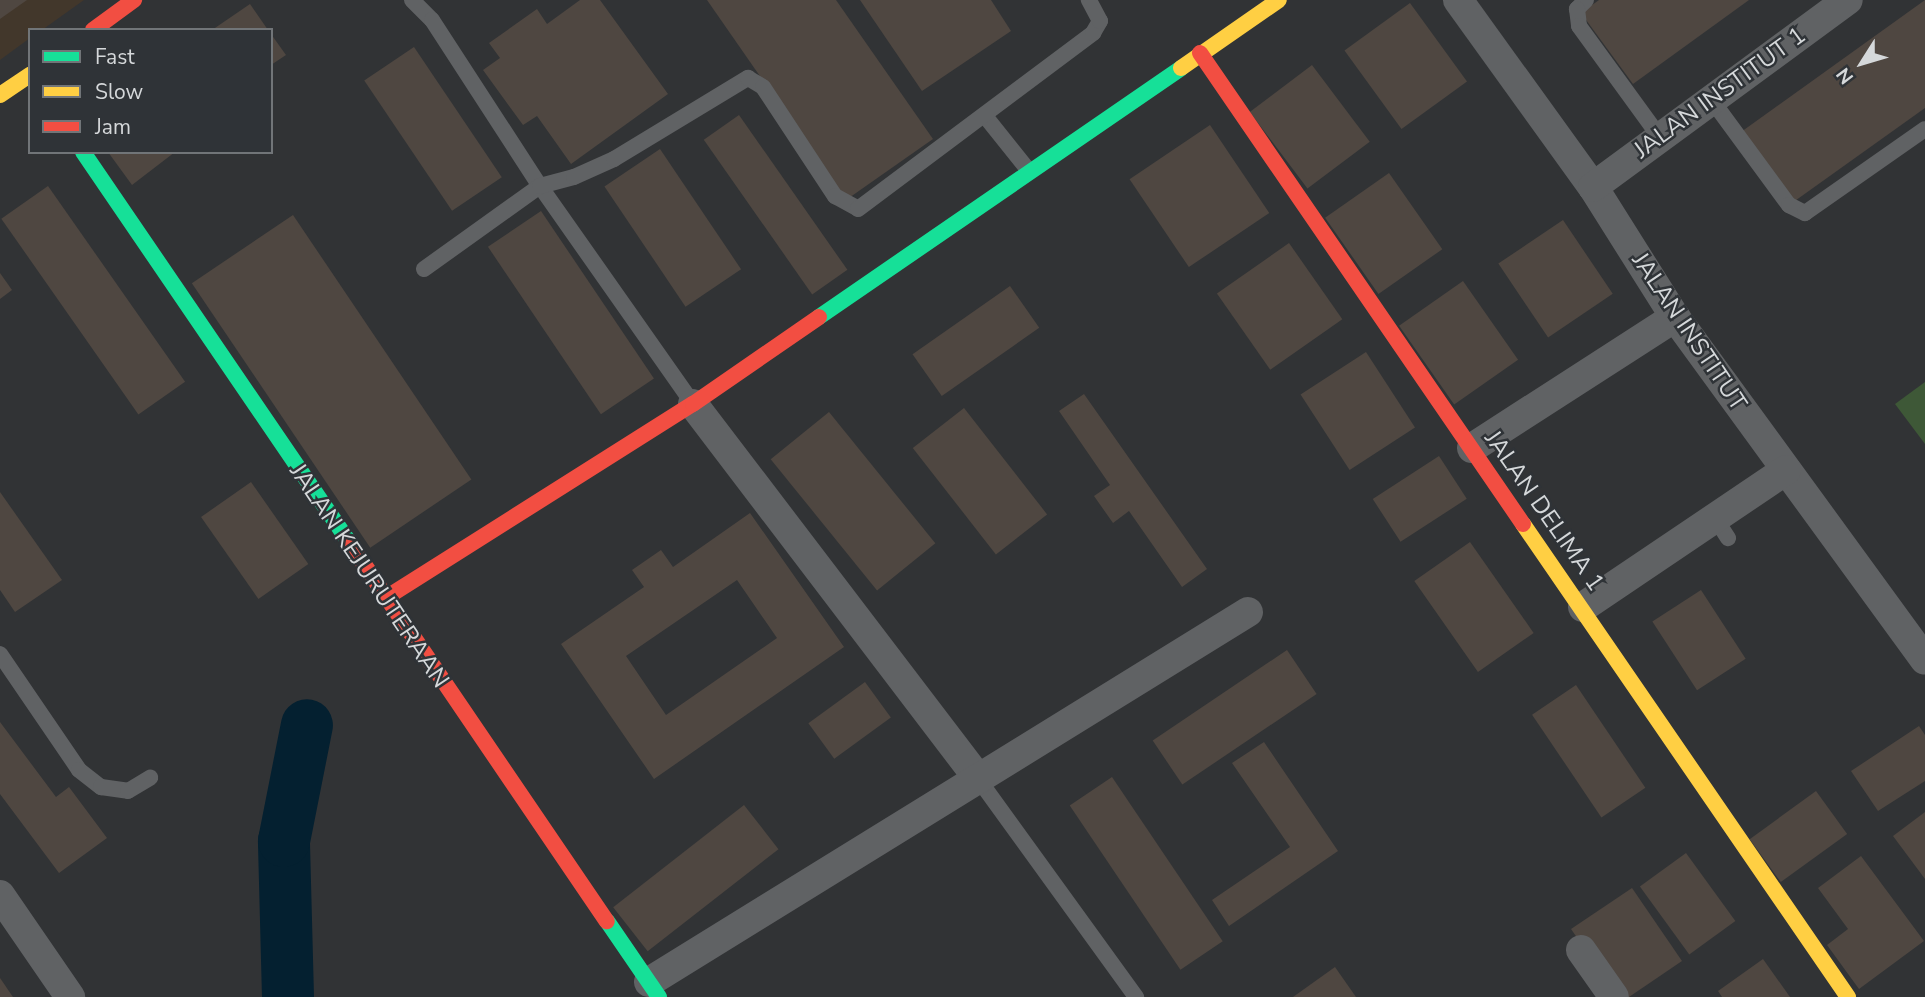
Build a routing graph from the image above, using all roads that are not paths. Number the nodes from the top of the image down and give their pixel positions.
1 (412, 0) edge
2 (1089, 0) edge
3 (1279, 0) edge
4 (1458, 0) edge
5 (1586, 0) edge
6 (1848, 0) edge
7 (128, 9) edge
8 (96, 28) edge
9 (1199, 53) junction
10 (28, 77) edge
11 (0, 95) edge
12 (1712, 99) junction
13 (985, 116) junction
14 (1925, 128) edge
15 (1659, 136) junction
16 (84, 154) edge
17 (1029, 170) junction
18 (540, 186) junction
19 (1593, 187) junction
20 (424, 269) dead end
21 (1675, 317) junction
22 (693, 404) junction
23 (1472, 448) junction
24 (1786, 470) junction
25 (384, 599) junction
26 (1583, 607) junction
27 (1248, 611) dead end
28 (0, 654) edge
29 (1925, 660) edge
30 (150, 778) dead end
31 (979, 780) junction
32 (0, 895) edge
33 (1581, 950) dead end
34 (654, 990) edge
35 (70, 997) edge
36 (1136, 997) edge
37 (1614, 997) edge
38 (1848, 997) edge

1 - 18 lane
2 - 13 lane
3 - 9 street
4 - 19 street, JALAN INSTITUT
5 - 15 lane
6 - 12 street, JALAN INSTITUT 1
7 - 8 street
9 - 17 street
9 - 23 street, JALAN DELIMA 1
10 - 11 street
12 - 14 lane
12 - 15 street, JALAN INSTITUT 1
13 - 17 lane
13 - 18 lane
15 - 19 street, JALAN INSTITUT 1
16 - 25 street, JALAN KEJURUTERAAN
17 - 22 street
18 - 20 lane
18 - 22 lane
19 - 21 street, JALAN INSTITUT
21 - 23 street
21 - 24 street, JALAN INSTITUT
22 - 25 street
22 - 31 street
23 - 26 street, JALAN DELIMA 1
24 - 26 street
24 - 29 street, JALAN INSTITUT
25 - 34 street, JALAN KEJURUTERAAN
26 - 38 street, JALAN DELIMA 1
27 - 31 street
28 - 30 lane
31 - 34 street
31 - 36 lane
32 - 35 street
33 - 37 street

